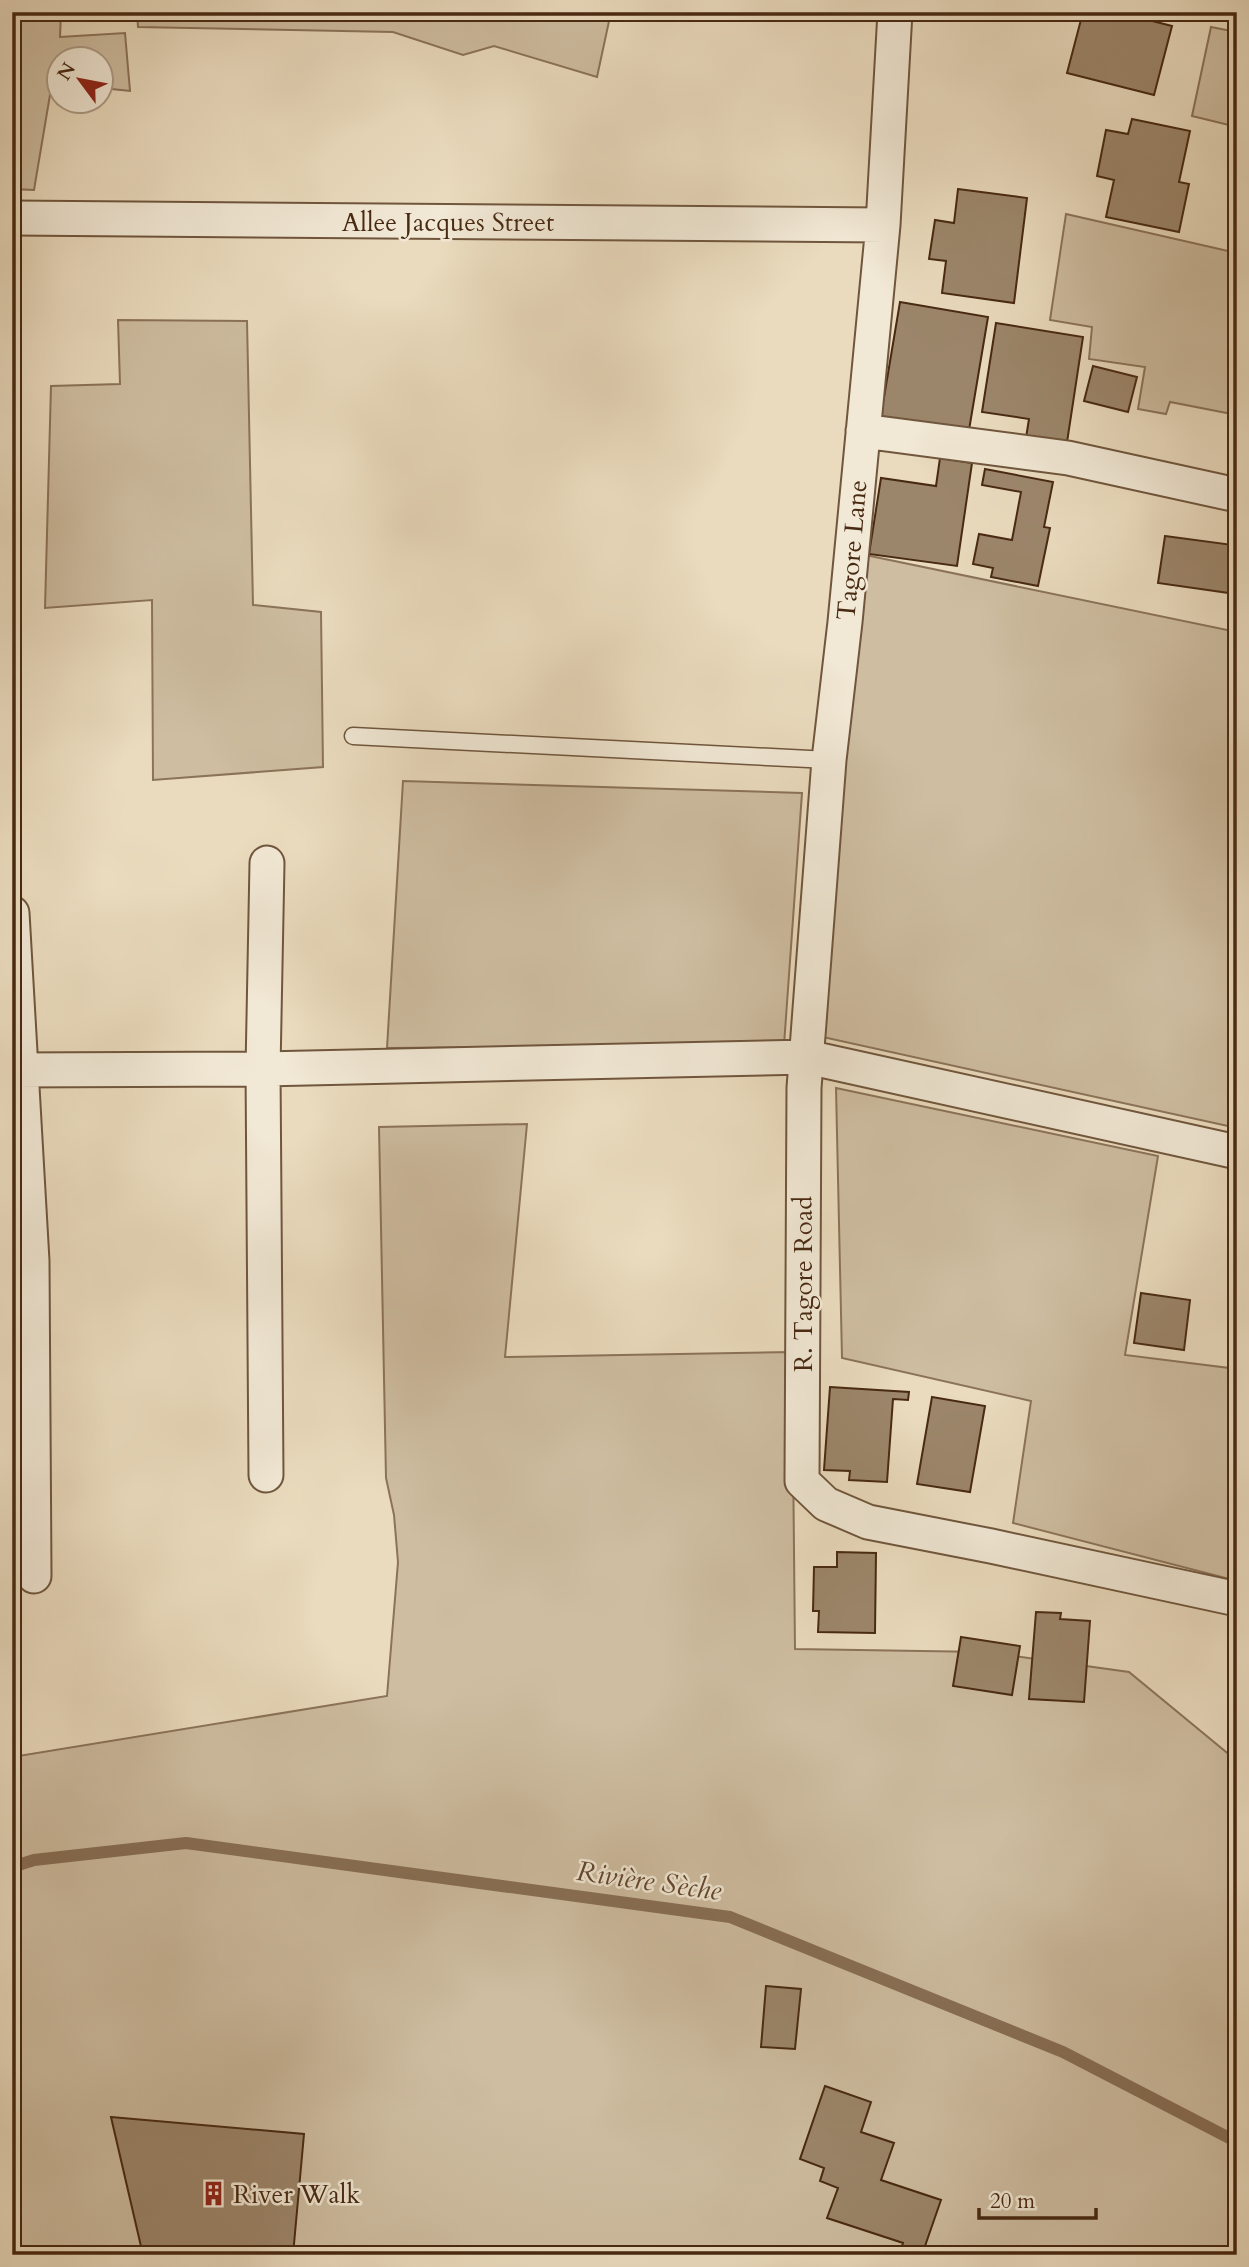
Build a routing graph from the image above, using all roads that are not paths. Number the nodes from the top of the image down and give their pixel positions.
1 (895, 12) edge
2 (12, 218) edge
3 (883, 225) junction
4 (863, 431) junction
5 (1237, 495) edge
6 (354, 736) dead end
7 (829, 760) junction
8 (267, 863) dead end
9 (12, 913) edge
10 (263, 1069) junction
11 (17, 1070) edge
12 (806, 1072) junction
13 (1237, 1152) edge
14 (266, 1475) dead end
15 (34, 1576) dead end
16 (1237, 1599) edge

1 - 3 street, Tagore Lane
2 - 3 street, Allee Jacques Street
3 - 4 street, Tagore Lane
4 - 5 street
4 - 7 street, Tagore Lane
6 - 7 lane
7 - 12 street, Tagore Lane
8 - 10 street
9 - 11 street
10 - 11 street
10 - 12 street
10 - 14 street
11 - 15 street
12 - 13 street
12 - 16 street, R. Tagore Road

